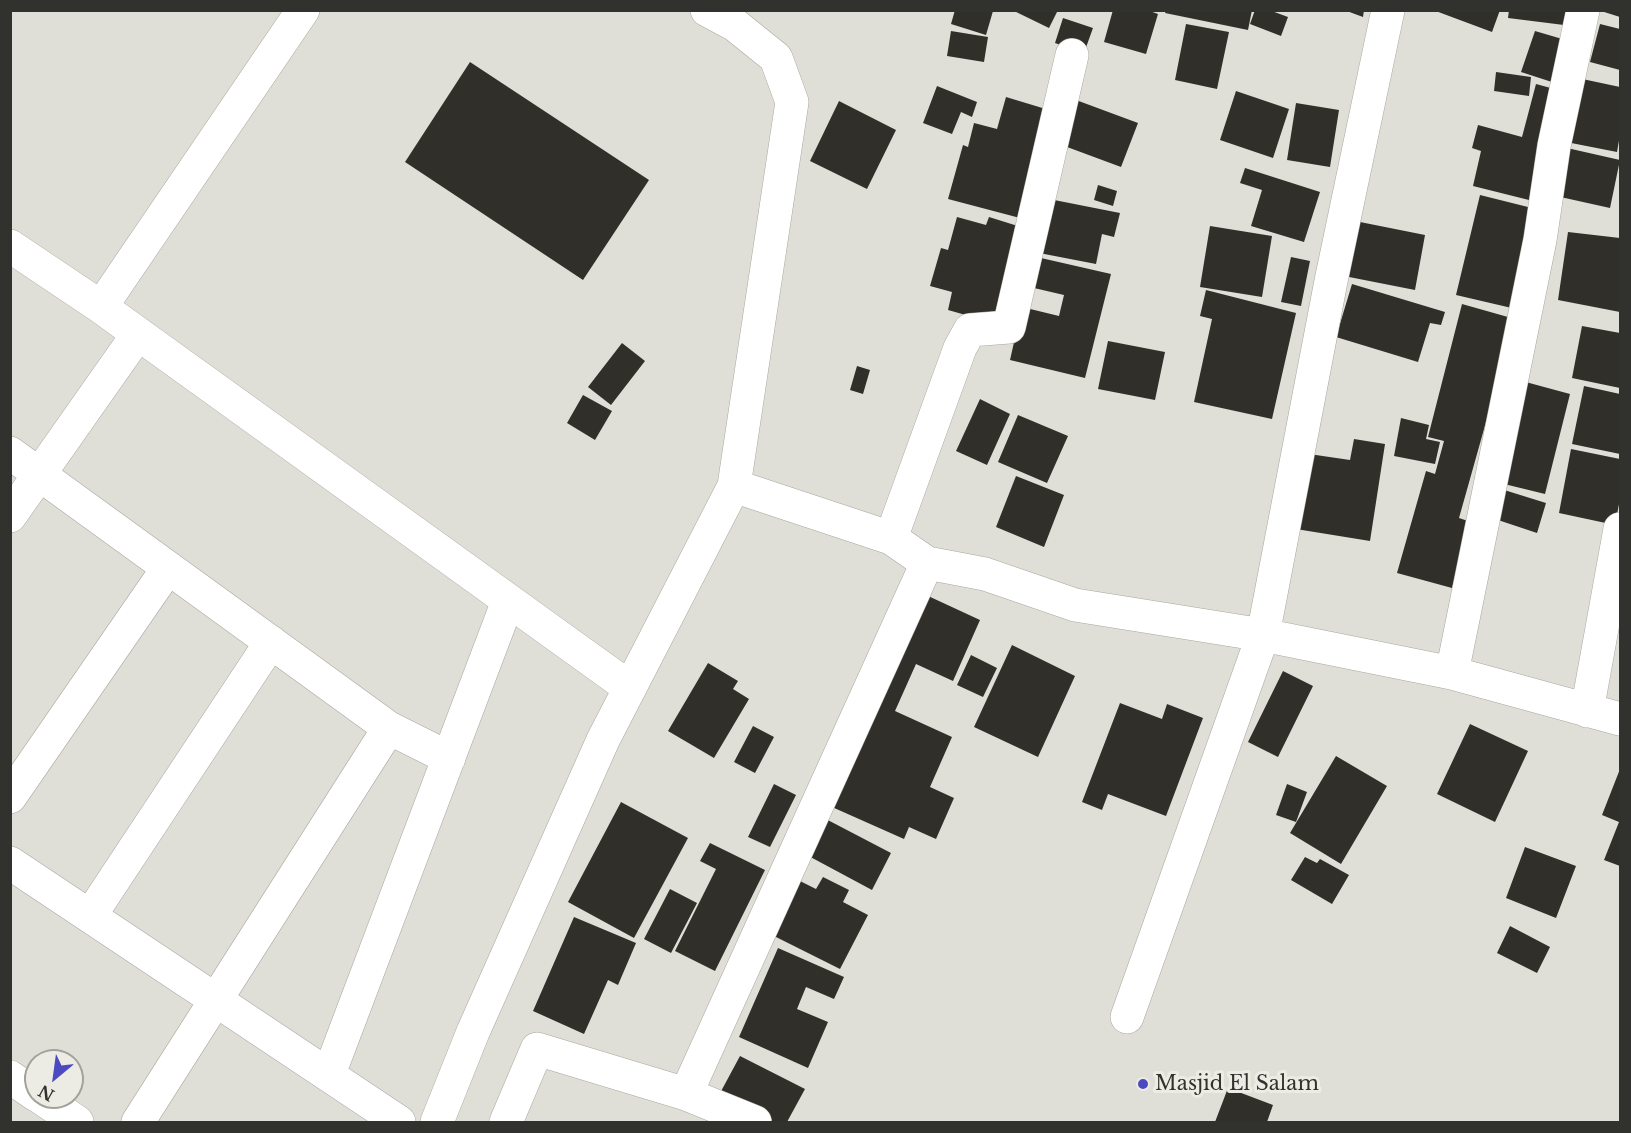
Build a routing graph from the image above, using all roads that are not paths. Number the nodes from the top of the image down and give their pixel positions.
1 (303, 10) edge
2 (707, 10) edge
3 (1388, 10) edge
4 (1583, 10) edge
5 (1072, 55) dead end
6 (10, 246) edge
7 (101, 307) junction
8 (138, 334) junction
9 (10, 453) edge
10 (39, 475) junction
11 (734, 486) junction
12 (10, 516) edge
13 (1620, 529) edge
14 (891, 538) junction
15 (927, 563) junction
16 (168, 568) junction
17 (508, 600) junction
18 (1263, 635) junction
19 (271, 642) junction
20 (1452, 673) junction
21 (630, 688) junction
22 (1587, 711) junction
23 (1620, 719) edge
24 (389, 728) junction
25 (449, 758) junction
26 (10, 797) edge
27 (10, 863) edge
28 (90, 916) junction
29 (216, 999) junction
30 (1127, 1017) dead end
31 (329, 1074) junction
32 (10, 1077) edge
33 (24, 1086) edge
34 (686, 1094) junction
35 (58, 1109) edge
36 (77, 1122) edge
37 (138, 1122) edge
38 (399, 1122) edge
39 (437, 1122) edge
40 (506, 1122) edge
41 (755, 1122) edge

1 - 7 street
2 - 11 street
3 - 18 street
4 - 20 street
5 - 14 street
6 - 7 street
7 - 8 street
8 - 10 street
8 - 17 street
9 - 10 street
10 - 12 street
10 - 16 street
11 - 14 street
11 - 21 street
13 - 22 street
14 - 15 street
15 - 18 street
15 - 34 street
16 - 19 street
16 - 26 street
17 - 21 street
17 - 25 street
18 - 20 street
18 - 30 street
19 - 24 street
19 - 28 street
20 - 22 street
21 - 39 street
22 - 23 street
24 - 25 street
24 - 29 street
25 - 31 street
27 - 28 street
28 - 29 street
29 - 31 street
29 - 37 street
31 - 38 street
32 - 33 street
34 - 40 street
34 - 41 street
35 - 36 street

